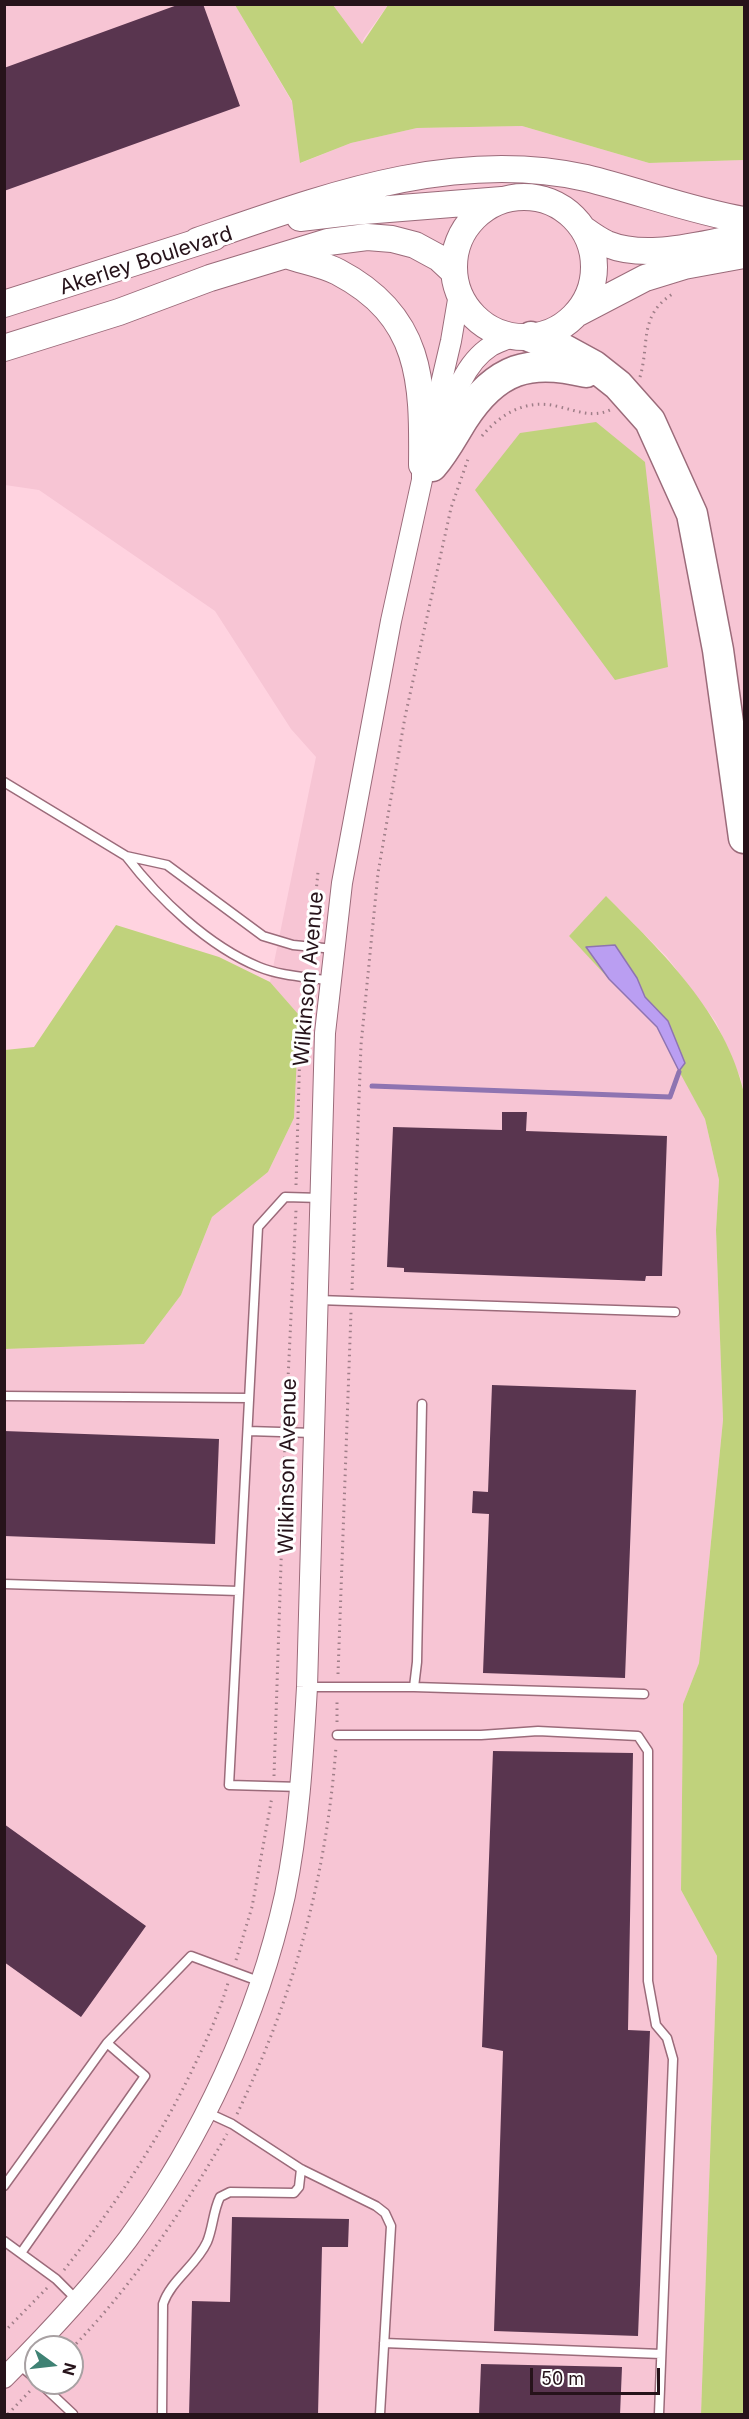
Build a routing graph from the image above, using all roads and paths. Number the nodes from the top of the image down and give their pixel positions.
1 (502, 200) junction
2 (744, 220) edge
3 (583, 229) junction
4 (744, 237) edge
5 (197, 241) junction
6 (286, 255) junction
7 (744, 255) edge
8 (456, 283) junction
9 (680, 290) dead end
10 (4, 304) edge
11 (577, 313) junction
12 (522, 337) junction
13 (4, 348) edge
14 (624, 391) junction
15 (477, 444) dead end
16 (471, 454) dead end
17 (425, 470) junction
18 (4, 782) edge
19 (744, 838) edge
20 (126, 856) junction
21 (334, 949) junction
22 (331, 981) junction
23 (363, 1035) dead end
24 (321, 1198) junction
25 (318, 1300) junction
26 (675, 1312) dead end
27 (4, 1396) edge
28 (249, 1398) junction
29 (422, 1404) dead end
30 (248, 1431) junction
31 (313, 1433) junction
32 (4, 1584) edge
33 (239, 1591) junction
34 (307, 1687) junction
35 (414, 1687) junction
36 (644, 1694) dead end
37 (337, 1735) dead end
38 (301, 1786) junction
39 (261, 1982) junction
40 (107, 2043) junction
41 (206, 2112) junction
42 (301, 2169) junction
43 (4, 2186) edge
44 (4, 2241) edge
45 (21, 2253) junction
46 (77, 2300) junction
47 (384, 2343) junction
48 (661, 2354) junction
49 (11, 2371) edge
50 (27, 2395) edge
51 (52, 2395) edge
52 (8, 2415) edge
53 (73, 2415) edge
54 (162, 2415) edge
55 (380, 2415) edge
56 (659, 2415) edge

1 - 3 main road
1 - 5 main road, Akerley Boulevard
1 - 8 main road
2 - 5 main road
3 - 4 main road
3 - 11 main road
5 - 10 main road, Akerley Boulevard
6 - 8 main road, Akerley Boulevard
6 - 13 main road, Akerley Boulevard
6 - 17 main road
7 - 11 main road
8 - 12 main road
8 - 17 street, Wilkinson Avenue
9 - 14 path
11 - 12 main road
12 - 14 highway
12 - 17 street, Wilkinson Avenue
14 - 15 path
14 - 17 highway
14 - 19 highway
16 - 23 path
17 - 21 street, Wilkinson Avenue
18 - 20 lane
20 - 21 lane
20 - 22 lane
21 - 22 street, Wilkinson Avenue
22 - 24 street, Wilkinson Avenue
24 - 25 street, Wilkinson Avenue
24 - 28 lane
25 - 26 lane
25 - 31 street, Wilkinson Avenue
27 - 28 lane
28 - 30 lane
29 - 35 lane
30 - 31 lane
30 - 33 lane
31 - 34 street, Wilkinson Avenue
32 - 33 lane
33 - 38 lane
34 - 35 lane
34 - 38 street, Wilkinson Avenue
35 - 36 lane
37 - 48 lane
38 - 39 street, Wilkinson Avenue
39 - 40 lane
39 - 41 street, Wilkinson Avenue
40 - 43 lane
40 - 45 lane
41 - 42 lane
41 - 46 street, Wilkinson Avenue
42 - 47 lane
42 - 54 lane
44 - 45 lane
45 - 46 lane
46 - 49 street, Wilkinson Avenue
47 - 48 lane
47 - 55 lane
48 - 56 lane
50 - 52 path
51 - 53 lane

